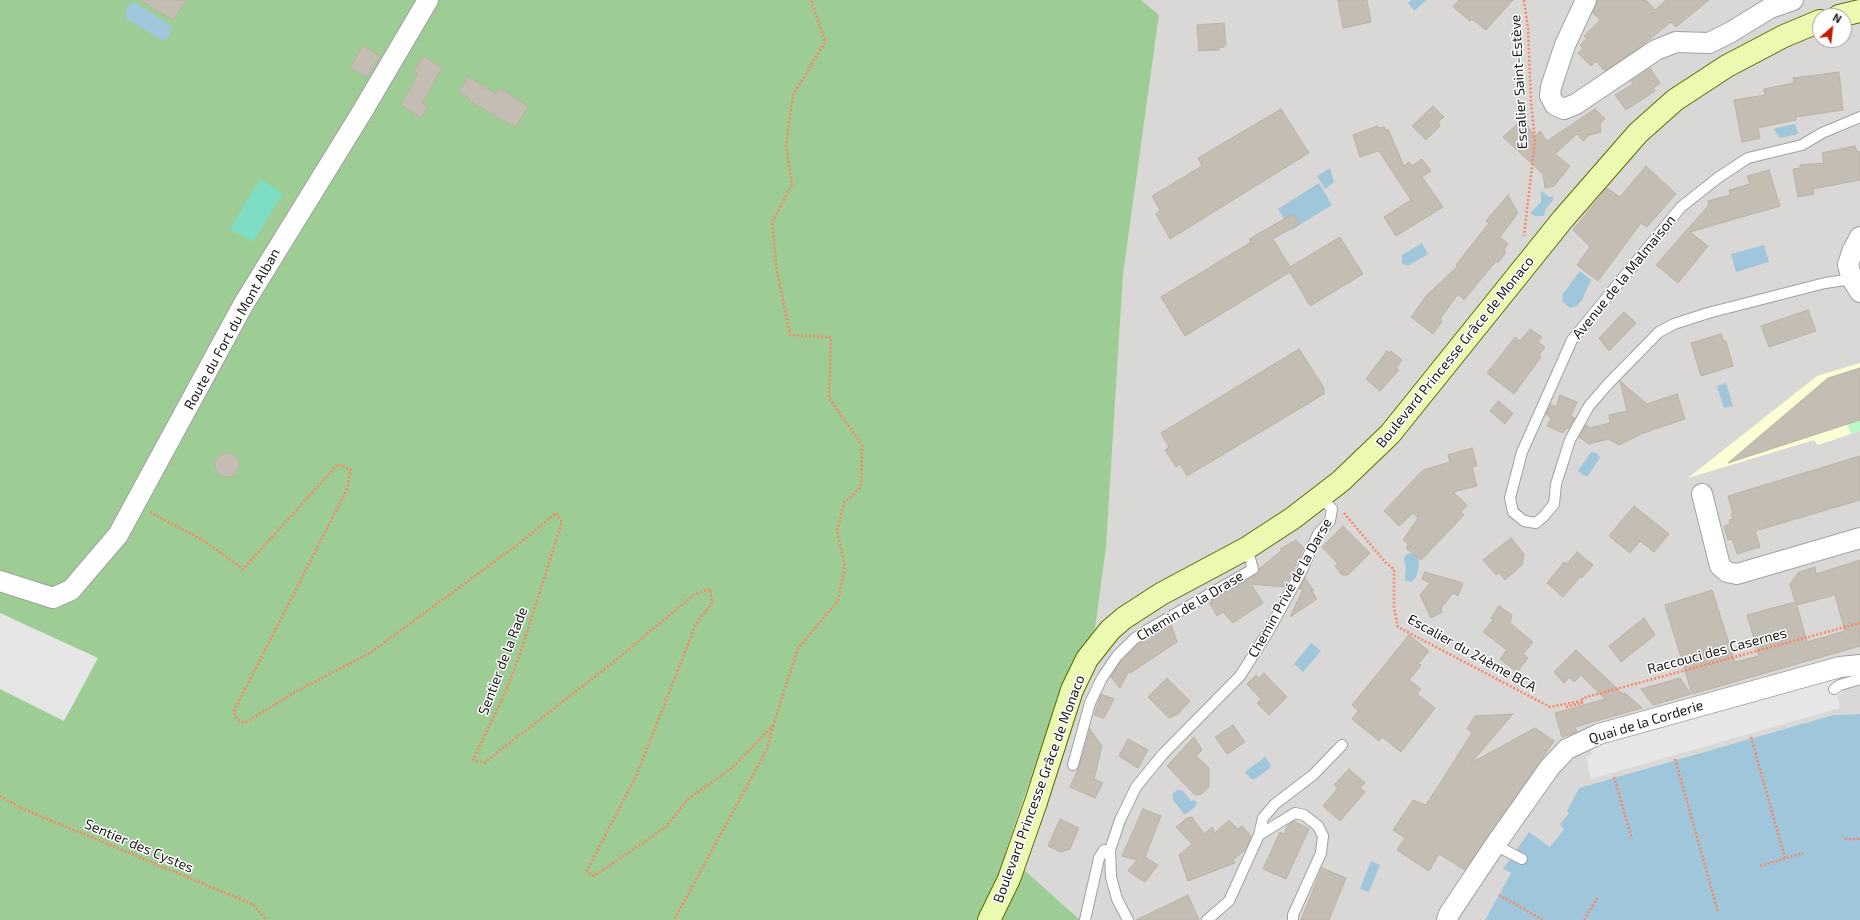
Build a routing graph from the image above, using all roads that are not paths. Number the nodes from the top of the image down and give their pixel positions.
1 (428, 0) edge
2 (1586, 0) edge
3 (1793, 0) edge
4 (1812, 24) edge
5 (1860, 117) edge
6 (1860, 237) edge
7 (1856, 286) edge
8 (1702, 494) dead end
9 (1326, 503) junction
10 (1860, 538) edge
11 (1246, 548) junction
12 (0, 581) edge
13 (1860, 665) edge
14 (1860, 679) edge
15 (1860, 685) edge
16 (1342, 745) dead end
17 (1073, 765) dead end
18 (1259, 835) junction
19 (1495, 845) junction
20 (1110, 850) junction
21 (1522, 859) dead end
22 (989, 920) edge
23 (1085, 920) edge
24 (1128, 920) edge
25 (1208, 920) edge
26 (1293, 920) edge
27 (1447, 920) edge

1 - 12 street, Route du Fort du Mont Alban
2 - 3 street
4 - 9 main road, Boulevard Princesse Grâce de Monaco
5 - 7 lane, Avenue de la Malmaison
6 - 7 street
8 - 10 street
9 - 11 main road, Boulevard Princesse Grâce de Monaco
9 - 20 lane, Chemin Privé de la Darse
11 - 17 lane, Chemin de la Drase
11 - 22 main road, Boulevard Princesse Grâce de Monaco
13 - 19 street, Quai de la Corderie
14 - 15 lane
16 - 18 lane
18 - 25 lane
18 - 26 lane
19 - 21 lane
19 - 27 street, Quai de la Corderie
20 - 23 lane, Chemin Privé de la Darse
20 - 24 lane, Chemin Privé de la Darse

